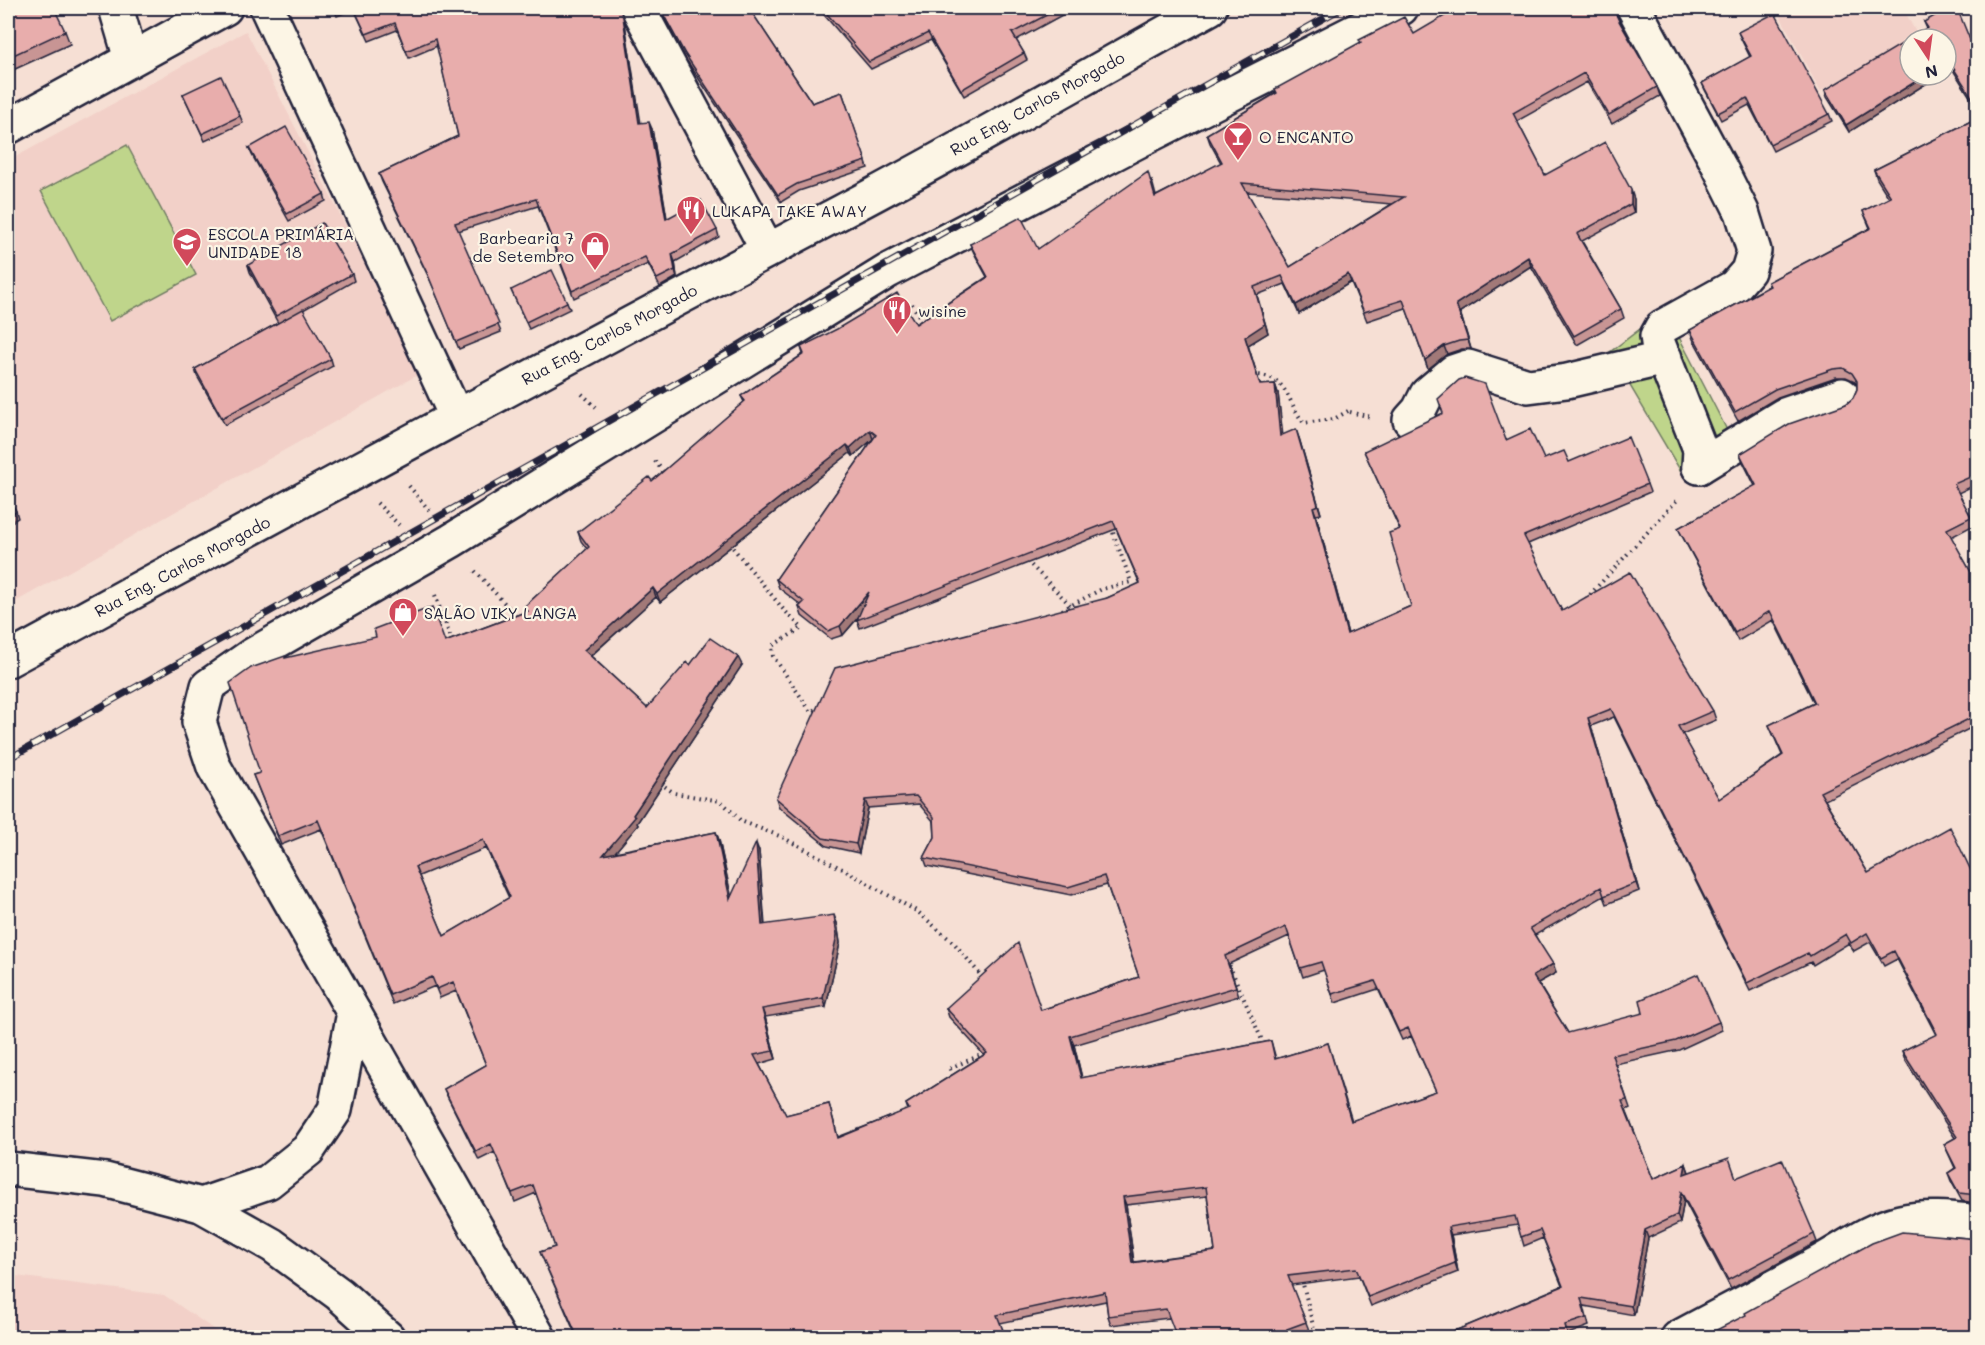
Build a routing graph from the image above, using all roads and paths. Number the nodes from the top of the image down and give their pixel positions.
1 (116, 8) edge
2 (225, 8) edge
3 (267, 8) edge
4 (638, 8) edge
5 (1210, 8) edge
6 (1401, 8) edge
7 (1634, 8) edge
8 (131, 59) junction
9 (8, 127) edge
10 (767, 249) junction
11 (888, 271) junction
12 (925, 327) edge
13 (1665, 358) junction
14 (547, 367) junction
15 (1246, 376) edge
16 (1842, 395) dead end
17 (1348, 411) dead end
18 (456, 416) junction
19 (1410, 420) dead end
20 (626, 433) junction
21 (383, 456) junction
22 (1699, 467) junction
23 (351, 474) junction
24 (670, 480) edge
25 (1111, 520) edge
26 (722, 536) edge
27 (451, 541) junction
28 (1021, 555) edge
29 (421, 558) junction
30 (1582, 603) edge
31 (1072, 606) junction
32 (1077, 613) edge
33 (1054, 614) edge
34 (524, 624) edge
35 (455, 649) edge
36 (8, 660) edge
37 (828, 700) edge
38 (655, 778) edge
39 (1227, 959) edge
40 (988, 986) edge
41 (354, 1013) junction
42 (989, 1052) edge
43 (1268, 1052) edge
44 (955, 1086) edge
45 (8, 1169) edge
46 (201, 1205) junction
47 (1977, 1222) edge
48 (1302, 1278) edge
49 (388, 1338) edge
50 (539, 1338) edge
51 (1316, 1338) edge
52 (1678, 1338) edge

1 - 8 street
2 - 8 street
3 - 18 street
4 - 10 street
5 - 10 street, Rua Eng. Carlos Morgado
6 - 11 street
7 - 13 street
8 - 9 street
10 - 14 street, Rua Eng. Carlos Morgado
11 - 12 path
11 - 20 street
13 - 19 street
13 - 22 street
14 - 18 street, Rua Eng. Carlos Morgado
14 - 20 path
15 - 17 path
16 - 22 street
18 - 21 street, Rua Eng. Carlos Morgado
20 - 24 path
20 - 27 street
21 - 23 street, Rua Eng. Carlos Morgado
21 - 27 path
22 - 30 path
23 - 29 path
23 - 36 street, Rua Eng. Carlos Morgado
25 - 31 path
26 - 37 path
27 - 29 street
27 - 34 path
28 - 31 path
29 - 35 path
29 - 41 street
31 - 32 path
31 - 33 path
38 - 40 path
39 - 43 path
41 - 46 street
41 - 50 street
42 - 44 path
45 - 46 street
46 - 49 street
47 - 52 street
48 - 51 path

